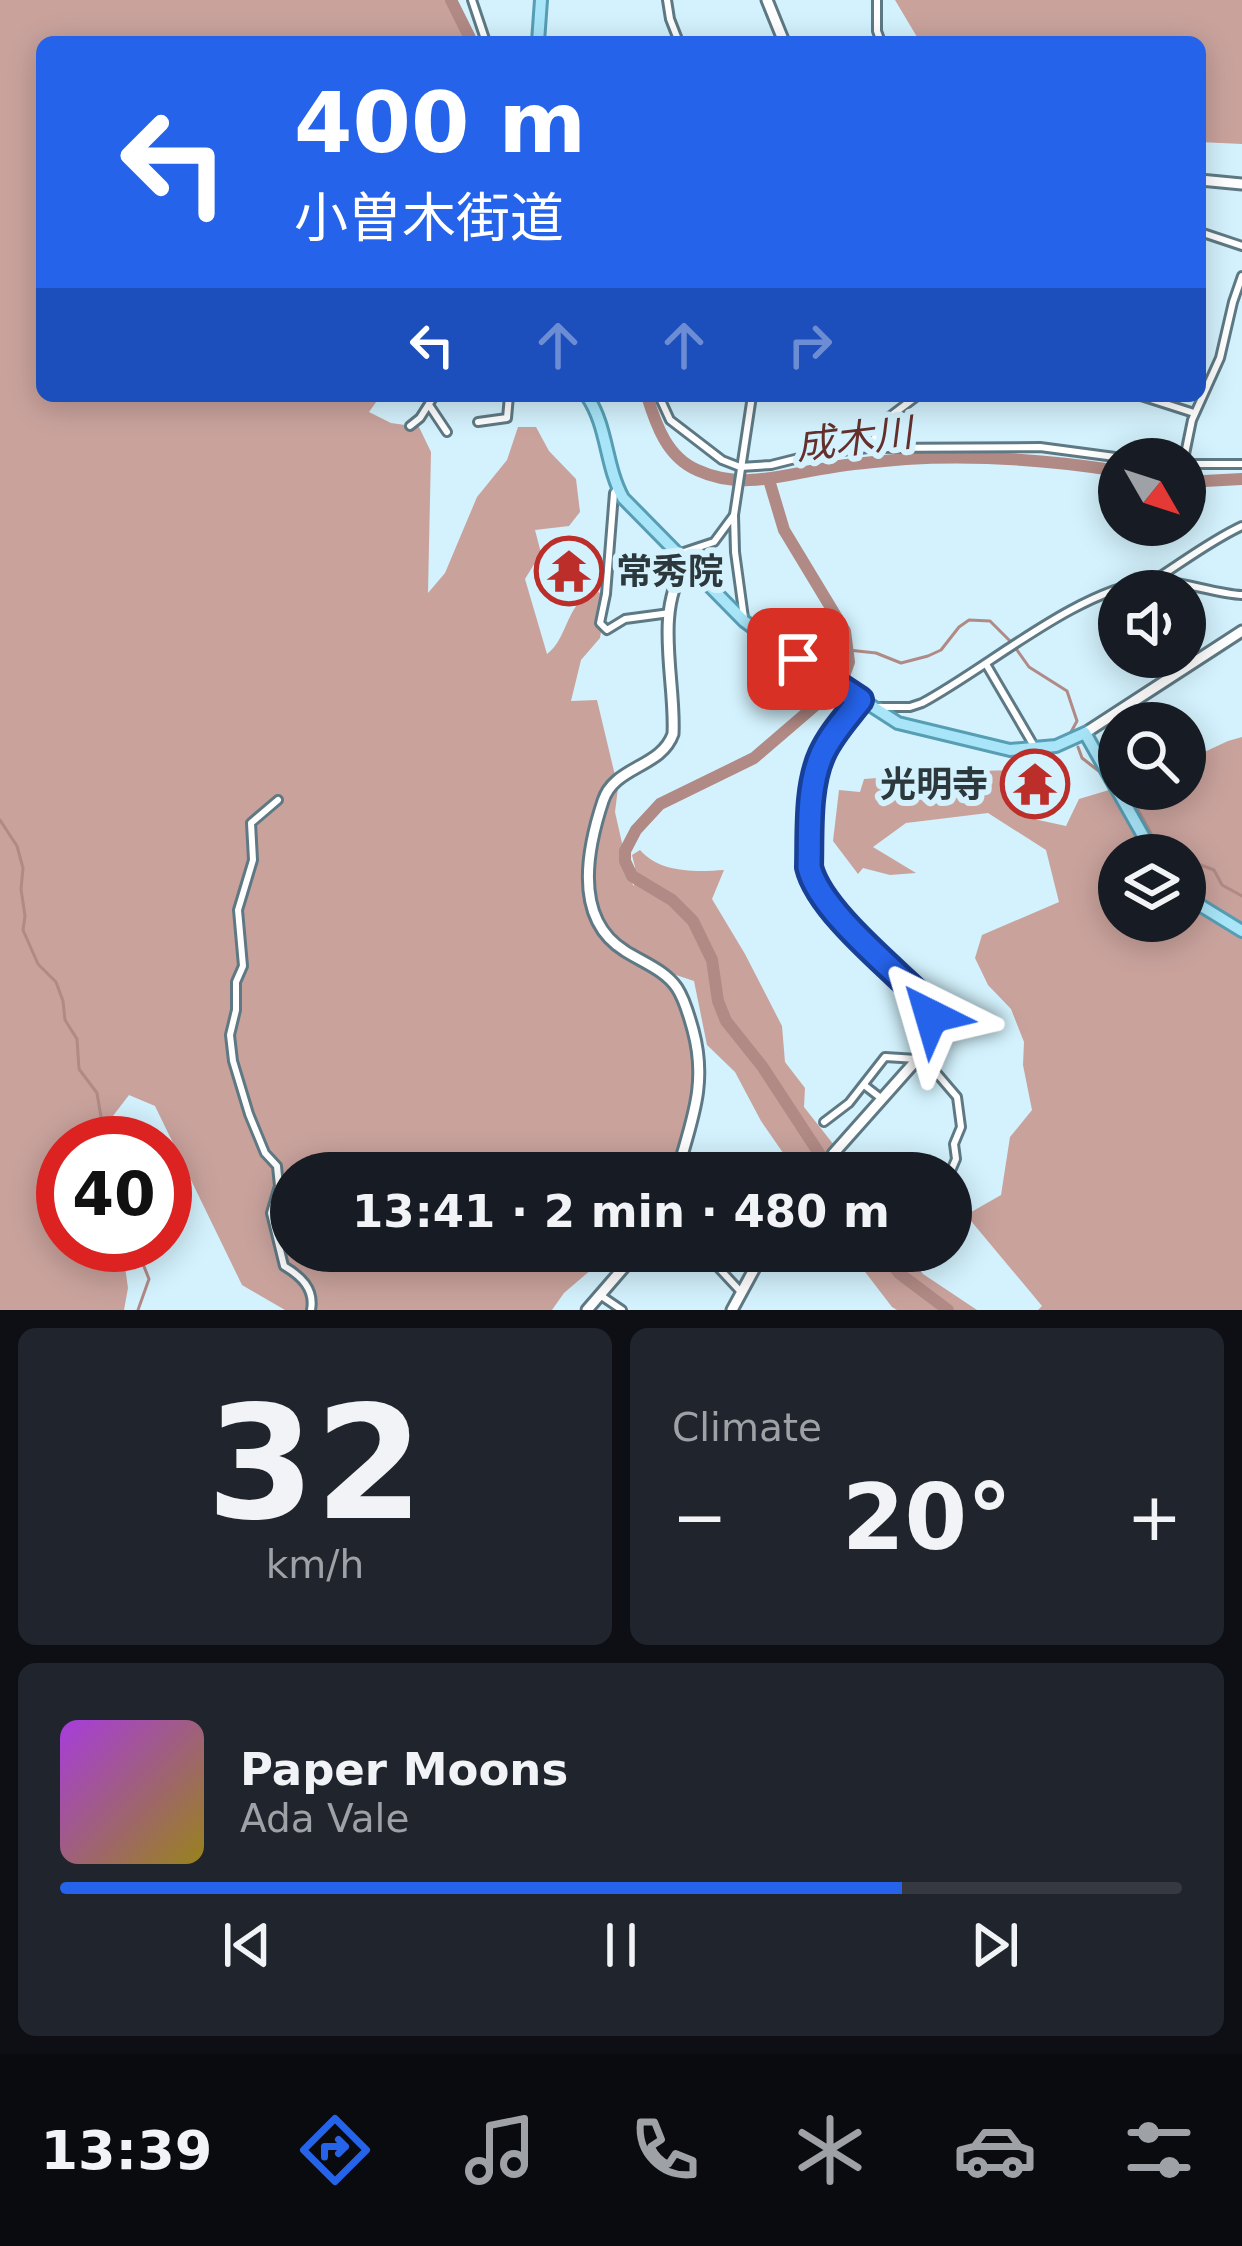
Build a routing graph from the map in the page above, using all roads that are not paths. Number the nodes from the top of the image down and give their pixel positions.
1 (472, 0) edge
2 (541, 0) edge
3 (667, 0) edge
4 (767, 0) edge
5 (877, 0) edge
6 (484, 36) edge
7 (538, 36) edge
8 (677, 36) edge
9 (782, 36) edge
10 (879, 36) edge
11 (1206, 181) edge
12 (1242, 184) edge
13 (1206, 234) edge
14 (1242, 246) edge
15 (1242, 276) edge
16 (1206, 388) edge
17 (431, 402) edge
18 (508, 402) edge
19 (590, 402) edge
20 (661, 402) edge
21 (751, 402) edge
22 (909, 402) edge
23 (1160, 402) edge
24 (1199, 402) edge
25 (429, 406) junction
26 (1194, 413) junction
27 (478, 422) dead end
28 (410, 426) dead end
29 (447, 432) dead end
30 (1189, 438) edge
31 (868, 448) junction
32 (1098, 455) edge
33 (1206, 463) edge
34 (1242, 464) edge
35 (741, 471) junction
36 (617, 488) junction
37 (734, 515) junction
38 (1242, 526) edge
39 (682, 560) junction
40 (1171, 570) edge
41 (1206, 589) edge
42 (1242, 595) edge
43 (1098, 599) edge
44 (670, 613) junction
45 (745, 621) junction
46 (1242, 631) edge
47 (986, 664) junction
48 (862, 701) junction
49 (1085, 733) junction
50 (1035, 749) junction
51 (278, 800) dead end
52 (1142, 834) edge
53 (815, 885) joint
54 (1206, 909) edge
55 (1242, 931) edge
56 (919, 1057) junction
57 (864, 1085) junction
58 (882, 1099) junction
59 (824, 1122) dead end
60 (682, 1152) edge
61 (835, 1152) edge
62 (955, 1152) edge
63 (620, 1272) edge
64 (722, 1272) edge
65 (752, 1272) edge
66 (741, 1292) junction
67 (600, 1295) junction
68 (311, 1310) edge
69 (587, 1310) edge
70 (622, 1310) edge
71 (732, 1310) edge

1 - 6 street
2 - 7 main road
3 - 8 street
4 - 9 main road
5 - 10 street
11 - 12 main road
13 - 14 street
15 - 16 street
17 - 25 street
18 - 27 street
19 - 36 main road
20 - 35 street
21 - 35 street
22 - 31 street
23 - 26 street
24 - 26 street
25 - 28 street
25 - 29 street
26 - 30 street
31 - 32 street
31 - 35 street
33 - 34 street
35 - 37 street
36 - 39 main road
36 - 44 street
37 - 39 street
37 - 45 street
38 - 40 street
39 - 44 main road
39 - 45 main road
41 - 42 street
43 - 47 street
44 - 60 main road
45 - 48 main road
46 - 49 main road
47 - 48 street
47 - 50 street
48 - 50 main road
48 - 53 street
49 - 50 main road
49 - 52 main road
51 - 68 street
53 - 56 main road
54 - 55 main road
56 - 57 street
56 - 58 main road
56 - 62 street
57 - 58 street
57 - 59 street
58 - 61 main road
63 - 67 main road
64 - 66 street
65 - 66 main road
66 - 71 main road
67 - 69 main road
67 - 70 street

